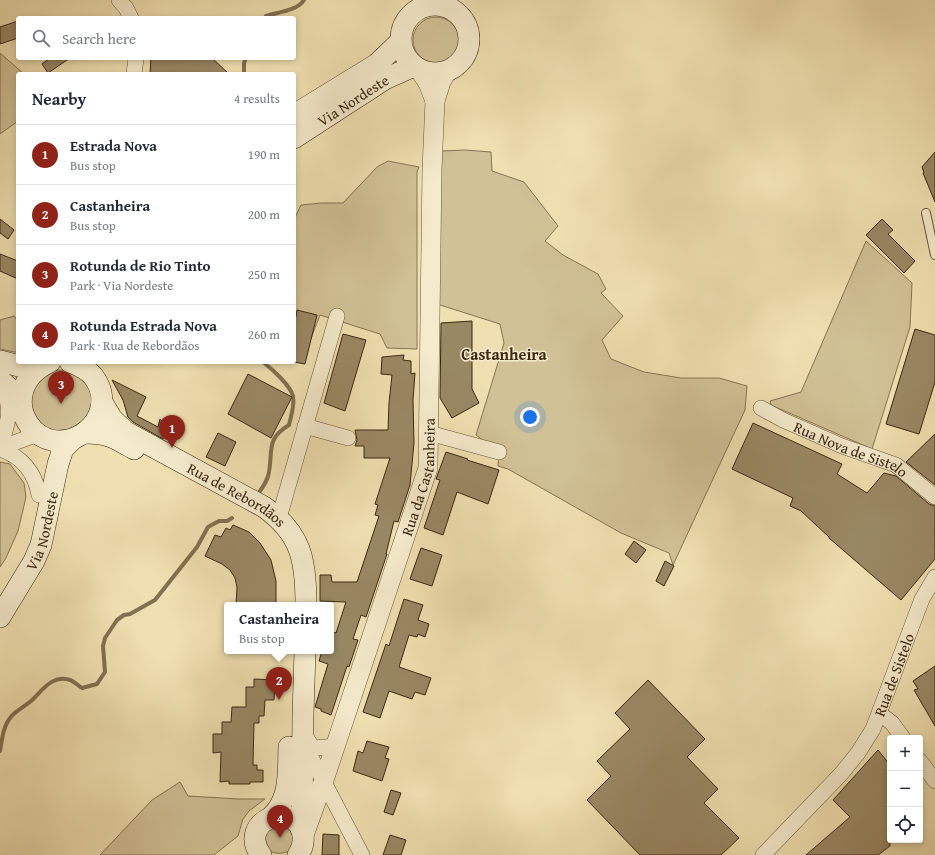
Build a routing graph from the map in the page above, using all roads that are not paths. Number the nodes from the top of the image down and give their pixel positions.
1 (119, 0) edge
2 (424, 4) edge
3 (448, 4) edge
4 (129, 16) edge
5 (401, 41) junction
6 (136, 60) edge
7 (417, 67) junction
8 (447, 71) junction
9 (134, 72) edge
10 (435, 101) junction
11 (296, 114) edge
12 (296, 137) edge
13 (926, 213) dead end
14 (935, 255) edge
15 (337, 316) dead end
16 (0, 354) edge
17 (16, 358) edge
18 (0, 361) edge
19 (47, 364) edge
20 (76, 364) edge
21 (94, 369) edge
22 (1, 381) edge
23 (102, 402) junction
24 (21, 405) junction
25 (761, 408) dead end
26 (305, 426) junction
27 (429, 433) junction
28 (40, 436) junction
29 (79, 436) junction
30 (348, 438) dead end
31 (1, 443) edge
32 (499, 452) dead end
33 (38, 495) junction
34 (935, 497) edge
35 (279, 518) junction
36 (935, 577) edge
37 (0, 590) edge
38 (294, 602) edge
39 (306, 602) edge
40 (0, 617) edge
41 (292, 654) edge
42 (305, 654) edge
43 (880, 714) junction
44 (901, 735) edge
45 (302, 737) junction
46 (336, 746) junction
47 (923, 765) edge
48 (324, 780) junction
49 (935, 782) edge
50 (271, 817) junction
51 (302, 845) edge
52 (254, 850) edge
53 (362, 855) edge
54 (763, 855) edge

1 - 4 street
2 - 3 main road
2 - 5 main road
3 - 8 main road
5 - 7 main road
5 - 11 main road, Via Nordeste
6 - 9 street
7 - 8 main road
7 - 10 street, Rua da Castanheira
7 - 12 main road, Via Nordeste
8 - 10 street, Rua da Castanheira
10 - 27 street, Rua da Castanheira
13 - 14 lane
15 - 26 street
16 - 17 street
18 - 19 main road
19 - 24 main road
20 - 21 main road
21 - 23 main road, Rua de Rebordãos
22 - 24 main road
22 - 31 street
23 - 29 main road, Via Nordeste
23 - 35 main road, Rua de Rebordãos
24 - 28 main road
24 - 31 street
25 - 34 street, Rua Nova de Sistelo
26 - 30 street
26 - 35 street
27 - 32 street
27 - 46 street, Rua da Castanheira
28 - 29 main road, Rua de Rebordãos
28 - 31 street
28 - 33 main road, Via Nordeste
29 - 38 main road, Rua de Rebordãos
29 - 40 main road, Via Nordeste
31 - 33 street
33 - 37 main road, Via Nordeste
35 - 39 main road, Rua de Rebordãos
36 - 43 street, Rua de Sistelo
41 - 50 main road
42 - 45 main road
43 - 44 street
43 - 54 street, Rua de Sistelo
45 - 46 street
45 - 48 street
45 - 51 main road
46 - 48 street, Rua da Castanheira
47 - 49 street
48 - 51 street, Rua da Castanheira
48 - 53 street
50 - 51 main road
50 - 52 main road

